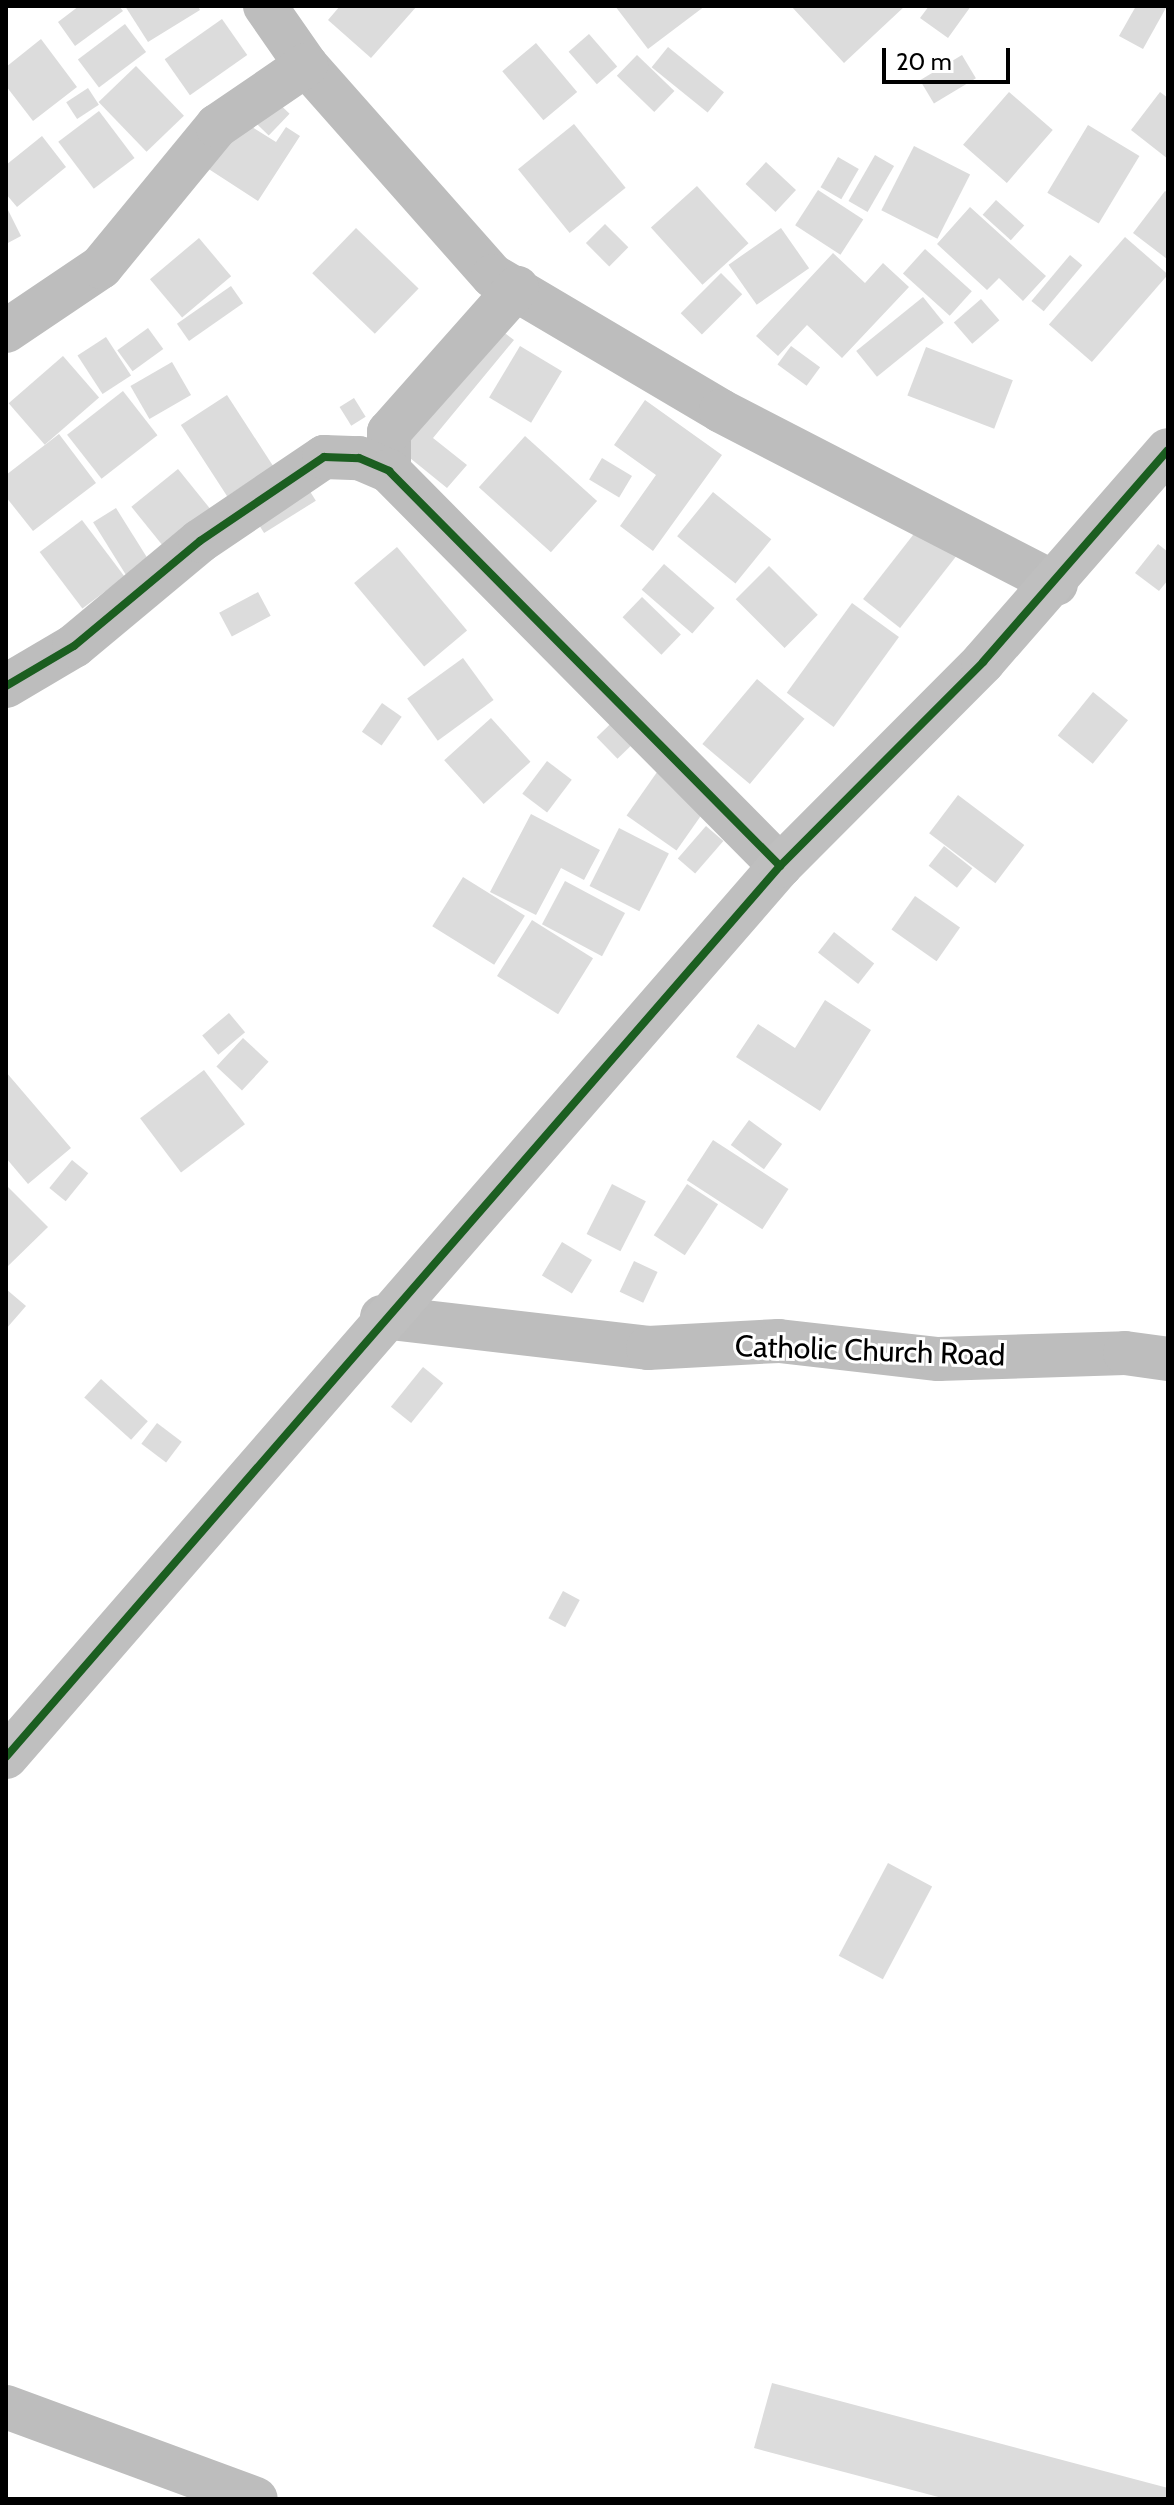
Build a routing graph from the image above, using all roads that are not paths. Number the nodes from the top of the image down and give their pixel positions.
1 (265, 6) edge
2 (306, 65) junction
3 (517, 288) junction
4 (6, 331) edge
5 (1168, 450) edge
6 (389, 471) junction
7 (1056, 584) junction
8 (6, 686) edge
9 (780, 866) junction
10 (382, 1317) junction
11 (1168, 1359) edge
12 (6, 1757) edge
13 (6, 2407) edge
14 (256, 2499) edge

1 - 2 street
2 - 3 street
2 - 4 street
3 - 6 street
3 - 7 street
5 - 7 street
6 - 8 street
6 - 9 street
7 - 9 street
9 - 10 street
10 - 11 street, Catholic Church Road
10 - 12 street
13 - 14 street

